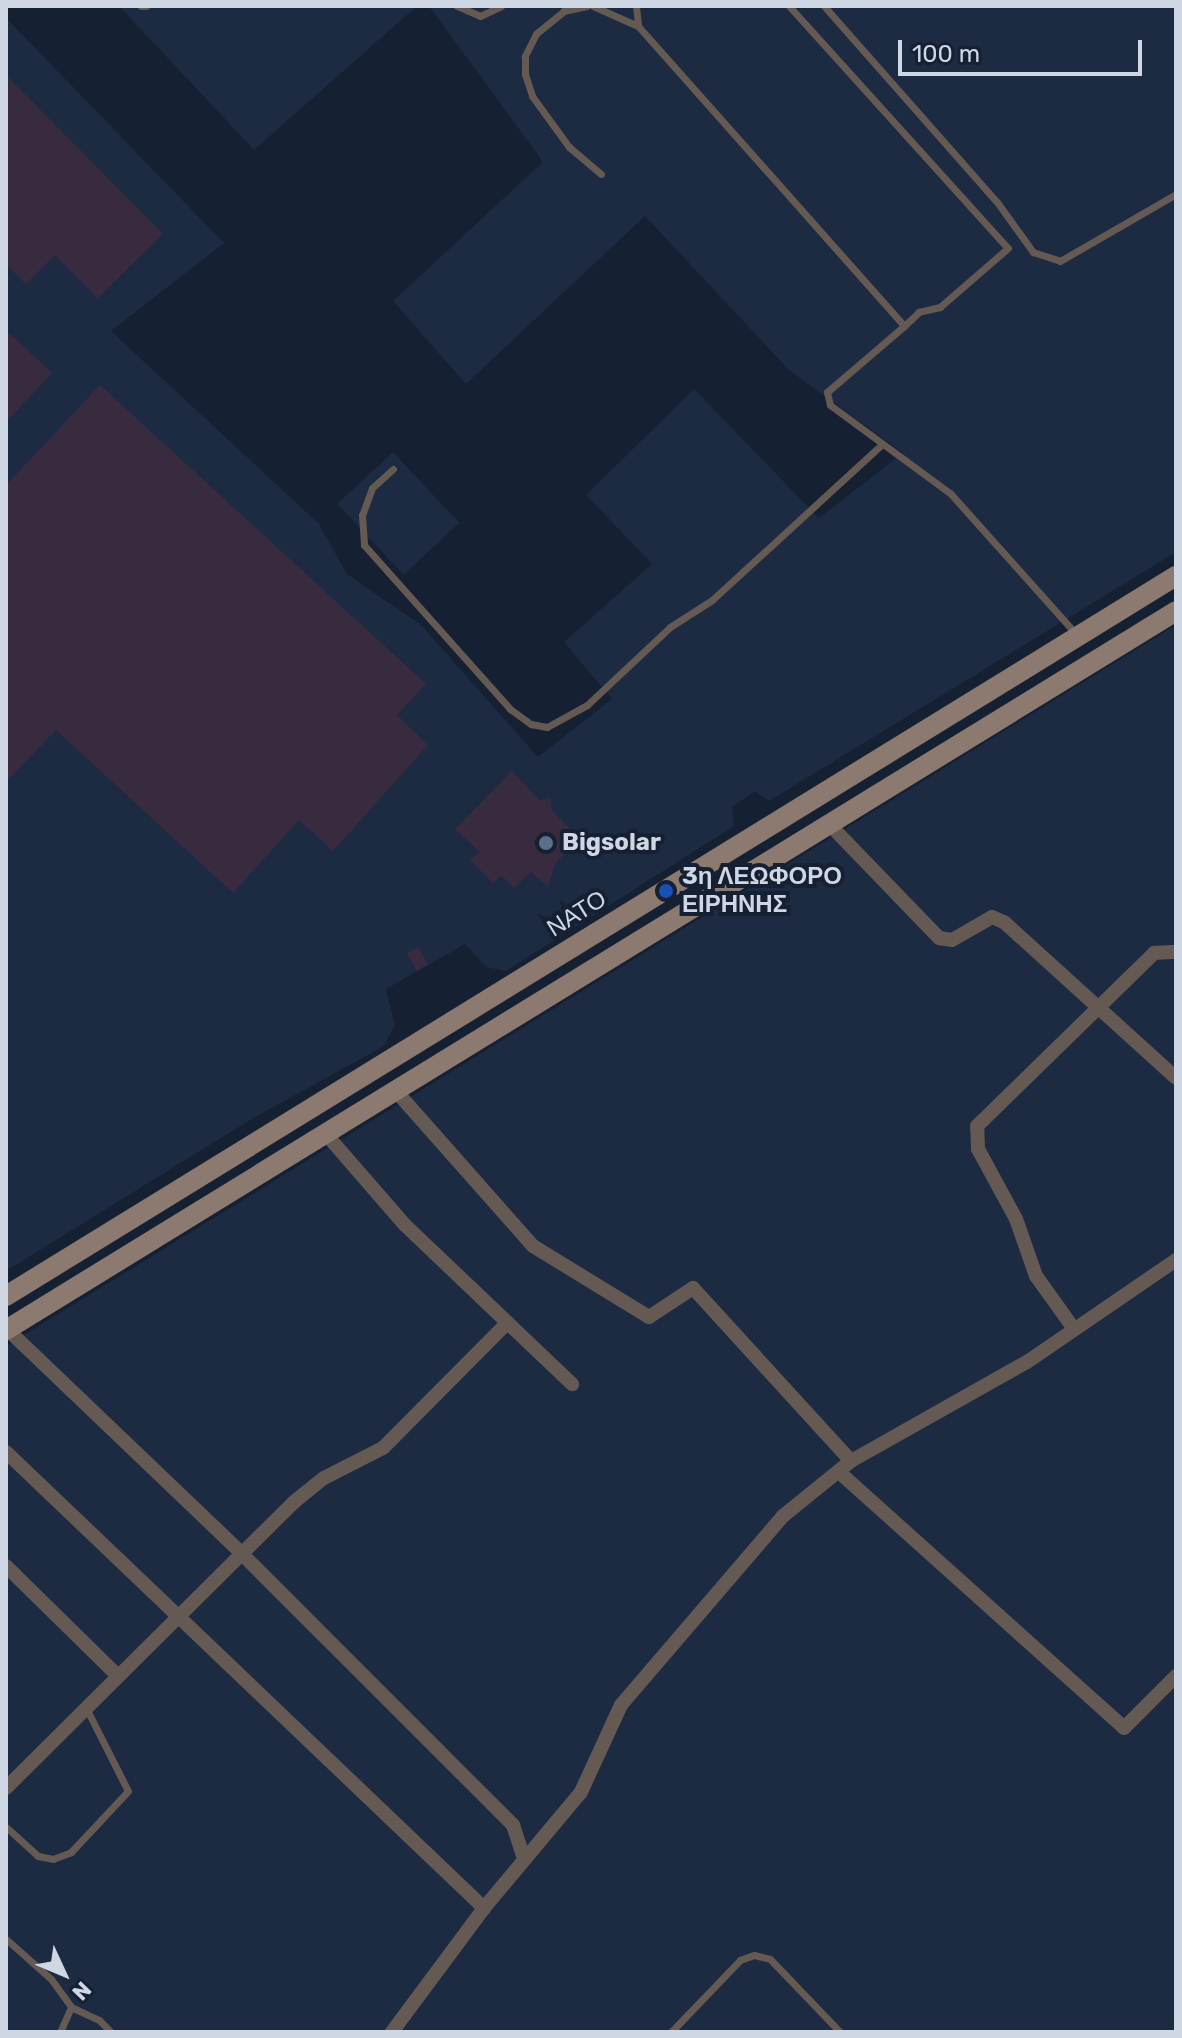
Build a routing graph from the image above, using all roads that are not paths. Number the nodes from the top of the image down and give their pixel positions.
1 (457, 6) edge
2 (501, 6) edge
3 (587, 6) edge
4 (593, 6) edge
5 (636, 6) edge
6 (789, 6) edge
7 (824, 6) edge
8 (638, 26) junction
9 (601, 174) dead end
10 (1176, 194) edge
11 (904, 326) junction
12 (882, 444) junction
13 (393, 469) dead end
14 (1176, 576) edge
15 (1176, 611) edge
16 (1078, 637) junction
17 (829, 824) junction
18 (1176, 952) edge
19 (1097, 1006) junction
20 (1176, 1078) edge
21 (395, 1090) junction
22 (325, 1133) junction
23 (1176, 1260) edge
24 (6, 1296) edge
25 (508, 1322) junction
26 (6, 1329) edge
27 (1074, 1329) junction
28 (572, 1384) dead end
29 (6, 1452) edge
30 (851, 1461) junction
31 (839, 1472) junction
32 (241, 1553) junction
33 (6, 1566) edge
34 (180, 1615) junction
35 (118, 1676) junction
36 (1176, 1676) edge
37 (86, 1708) junction
38 (6, 1788) edge
39 (6, 1827) edge
40 (524, 1858) junction
41 (484, 1908) junction
42 (6, 1939) edge
43 (71, 2007) junction
44 (833, 2025) junction
45 (60, 2032) edge
46 (111, 2032) edge
47 (392, 2032) edge
48 (671, 2032) edge
49 (827, 2032) edge
50 (840, 2032) edge

1 - 2 lane
3 - 9 lane
4 - 8 lane
5 - 8 lane
6 - 11 lane
7 - 10 lane
8 - 11 lane
11 - 12 lane
12 - 13 lane
12 - 16 lane
14 - 16 main road, ΝΑΤΟ
15 - 17 main road
16 - 24 main road, ΝΑΤΟ
17 - 19 street
17 - 21 main road
18 - 19 street
19 - 20 street
19 - 27 street
21 - 22 main road
21 - 30 street
22 - 25 street
22 - 26 main road
23 - 27 street
25 - 28 street
25 - 32 street
26 - 32 street
27 - 30 street
29 - 34 street
30 - 31 street
31 - 36 street
31 - 40 street
32 - 34 street
32 - 40 street
33 - 35 street
34 - 35 street
34 - 41 street
35 - 37 street
37 - 38 street
37 - 39 lane
40 - 41 street
41 - 47 street
42 - 43 lane
43 - 45 lane
43 - 46 lane
44 - 48 lane
44 - 49 lane
44 - 50 lane

